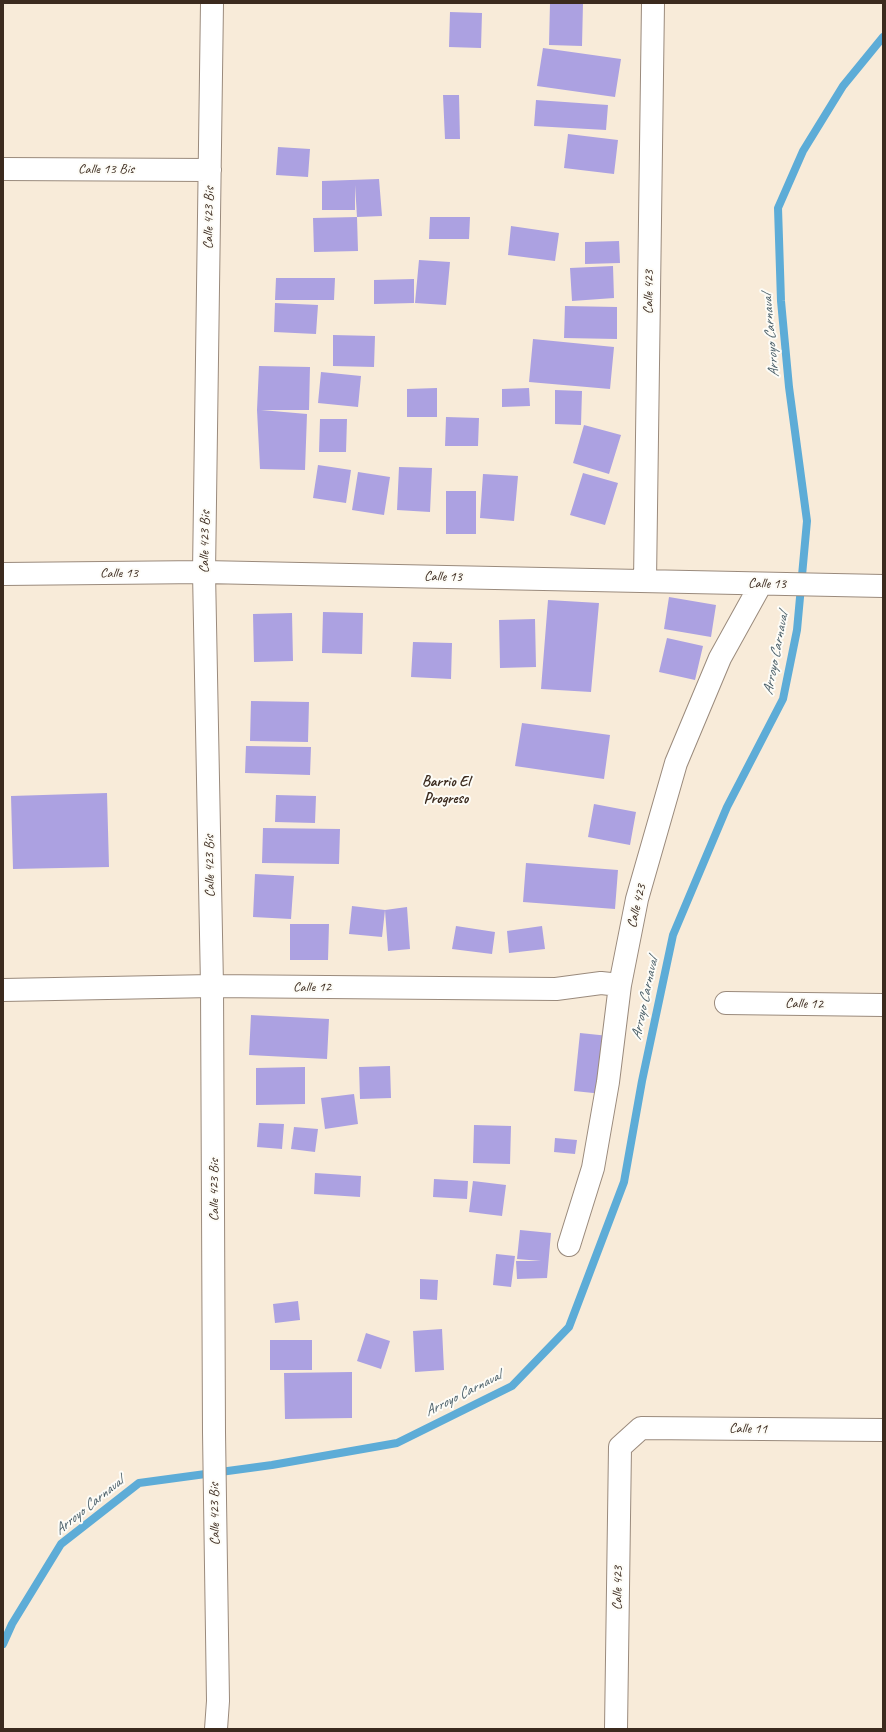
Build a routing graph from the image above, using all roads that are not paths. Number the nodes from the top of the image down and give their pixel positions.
1 (212, 3) edge
2 (653, 3) edge
3 (3, 169) edge
4 (210, 170) junction
5 (204, 572) junction
6 (3, 574) edge
7 (645, 581) junction
8 (766, 584) junction
9 (883, 586) edge
10 (620, 985) junction
11 (212, 986) junction
12 (3, 990) edge
13 (726, 1003) dead end
14 (883, 1006) edge
15 (569, 1245) dead end
16 (883, 1430) edge
17 (620, 1447) joint
18 (216, 1729) edge
19 (616, 1729) edge

1 - 4 street, Calle 423 Bis
2 - 7 street, Calle 423
3 - 4 street, Calle 13 Bis
4 - 5 street, Calle 423 Bis
5 - 6 street, Calle 13
5 - 7 street, Calle 13
5 - 11 street, Calle 423 Bis
7 - 8 street, Calle 13
8 - 9 street, Calle 13
8 - 10 street, Calle 423
10 - 11 street, Calle 12
10 - 15 street, Calle 423
11 - 12 street, Calle 12
11 - 18 street, Calle 423 Bis
13 - 14 street, Calle 12
16 - 17 street, Calle 11
17 - 19 street, Calle 423

